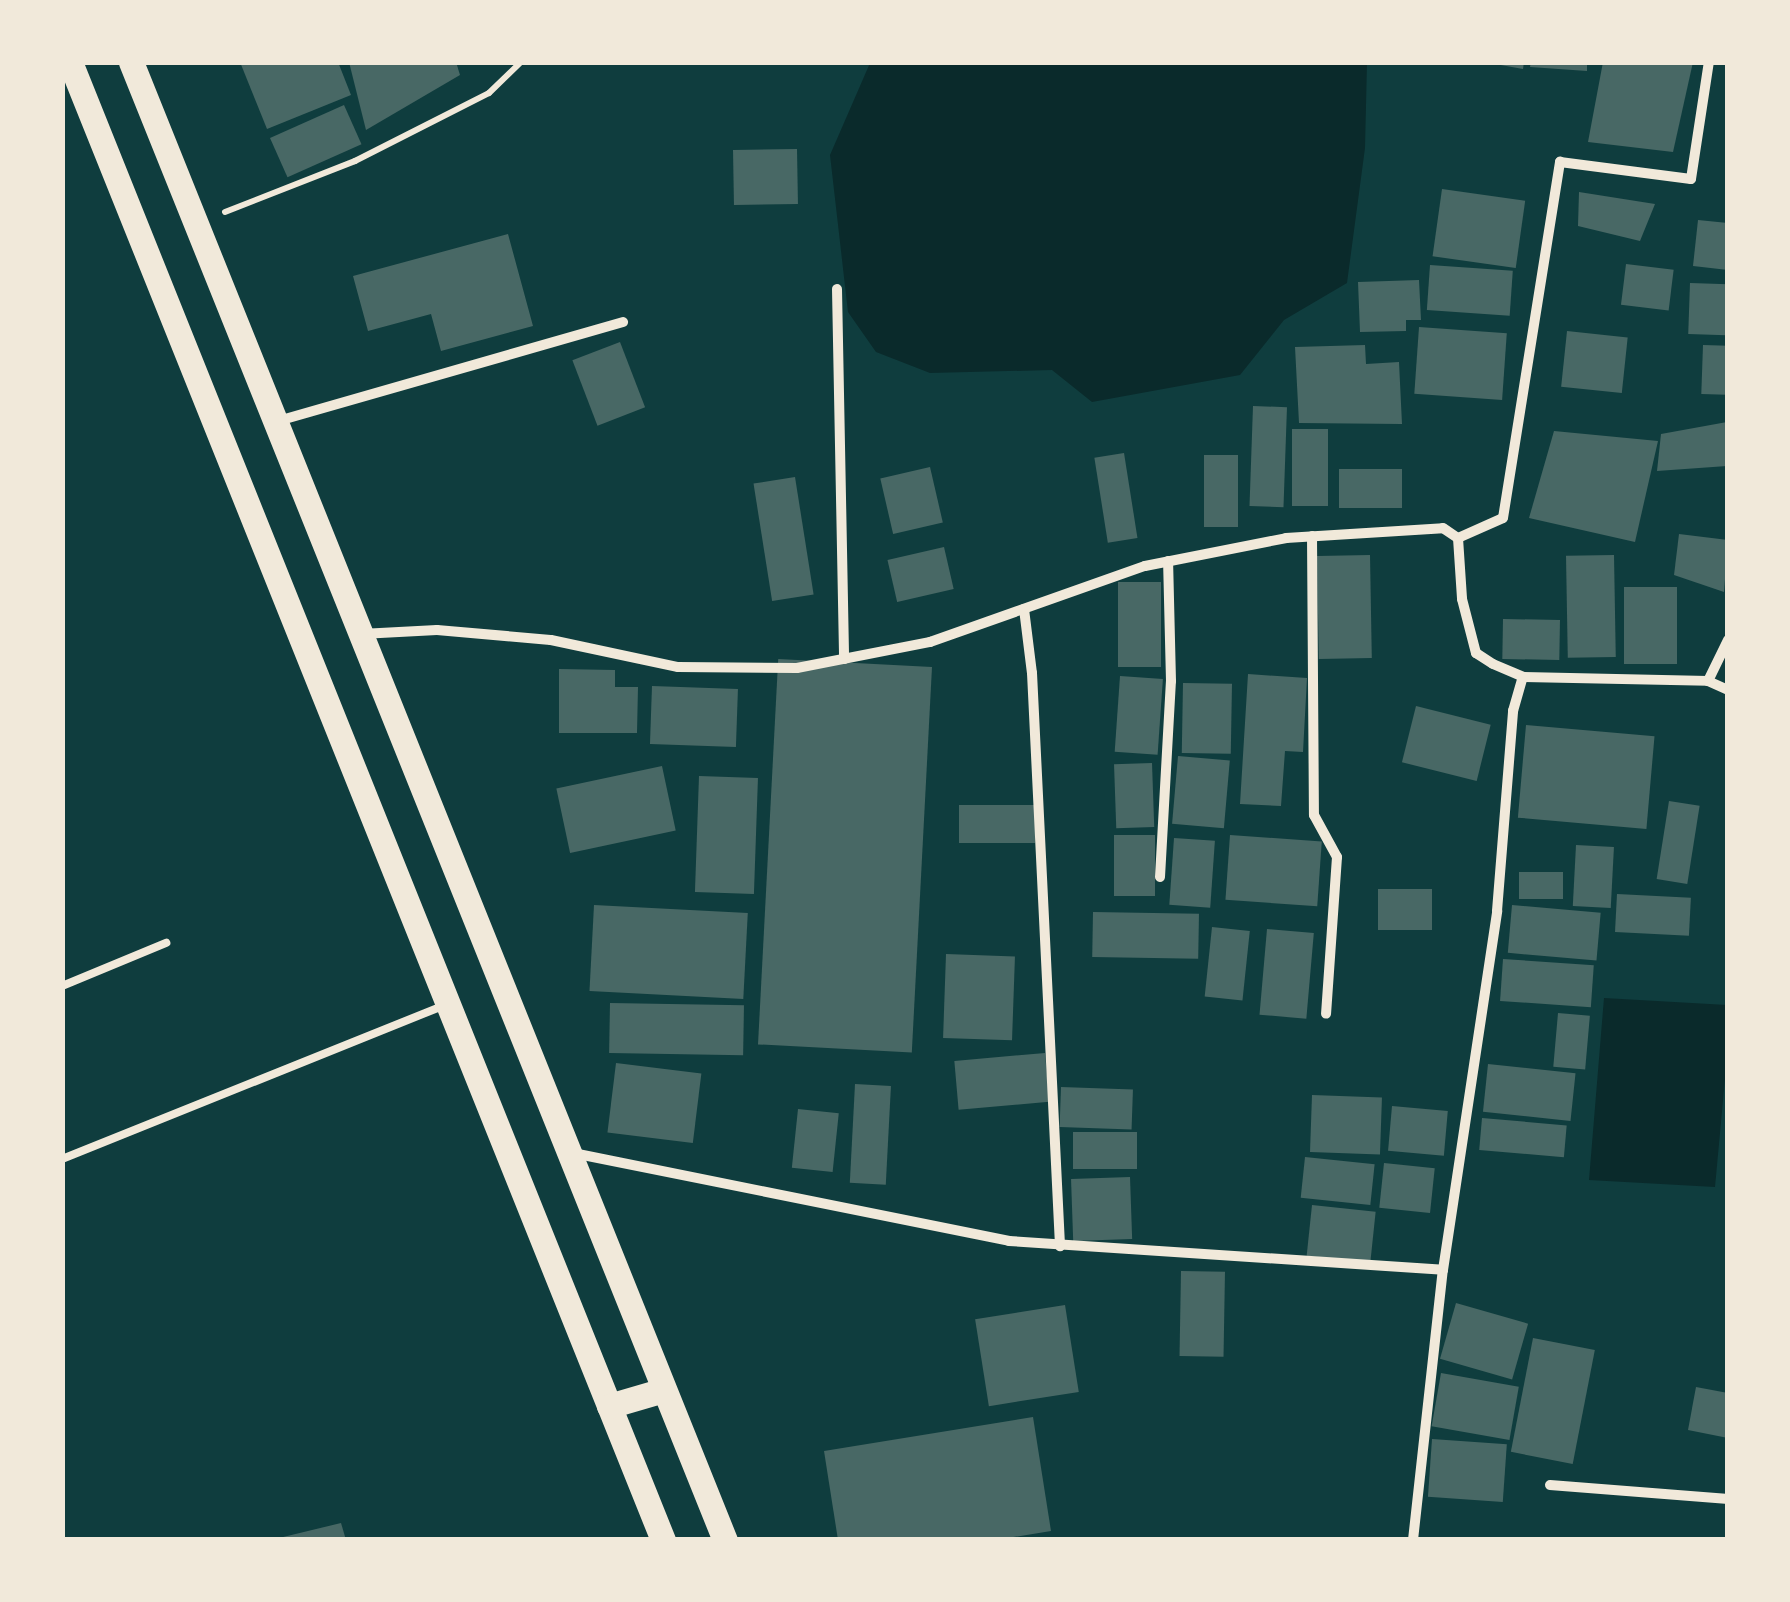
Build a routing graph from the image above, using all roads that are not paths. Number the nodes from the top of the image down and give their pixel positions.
1 (70, 62) edge
2 (131, 62) edge
3 (1709, 62) edge
4 (837, 289) dead end
5 (623, 322) dead end
6 (277, 422) junction
7 (1312, 536) junction
8 (1458, 538) junction
9 (1168, 561) junction
10 (1024, 609) junction
11 (360, 634) junction
12 (1728, 640) edge
13 (844, 659) junction
14 (1523, 676) junction
15 (1708, 681) junction
16 (1728, 690) edge
17 (1160, 877) dead end
18 (166, 943) dead end
19 (62, 986) edge
20 (446, 1005) junction
21 (1326, 1014) dead end
22 (567, 1152) junction
23 (62, 1159) edge
24 (1060, 1246) junction
25 (1442, 1270) junction
26 (664, 1390) junction
27 (609, 1406) junction
28 (1550, 1485) dead end
29 (1728, 1498) edge
30 (663, 1540) edge
31 (725, 1540) edge
32 (1413, 1540) edge

1 - 20 main road
2 - 6 main road
3 - 8 street
4 - 13 street
5 - 6 street
6 - 11 main road
7 - 8 street
7 - 9 street
7 - 21 street
8 - 14 street
9 - 10 street
9 - 17 street
10 - 13 street
10 - 24 street
11 - 13 street
11 - 22 main road
12 - 15 street
14 - 15 street
14 - 25 street
15 - 16 street
18 - 19 lane
20 - 23 lane
20 - 27 main road
22 - 24 street
22 - 26 main road
24 - 25 street
25 - 32 street
26 - 27 main road
26 - 31 main road
27 - 30 main road
28 - 29 street

